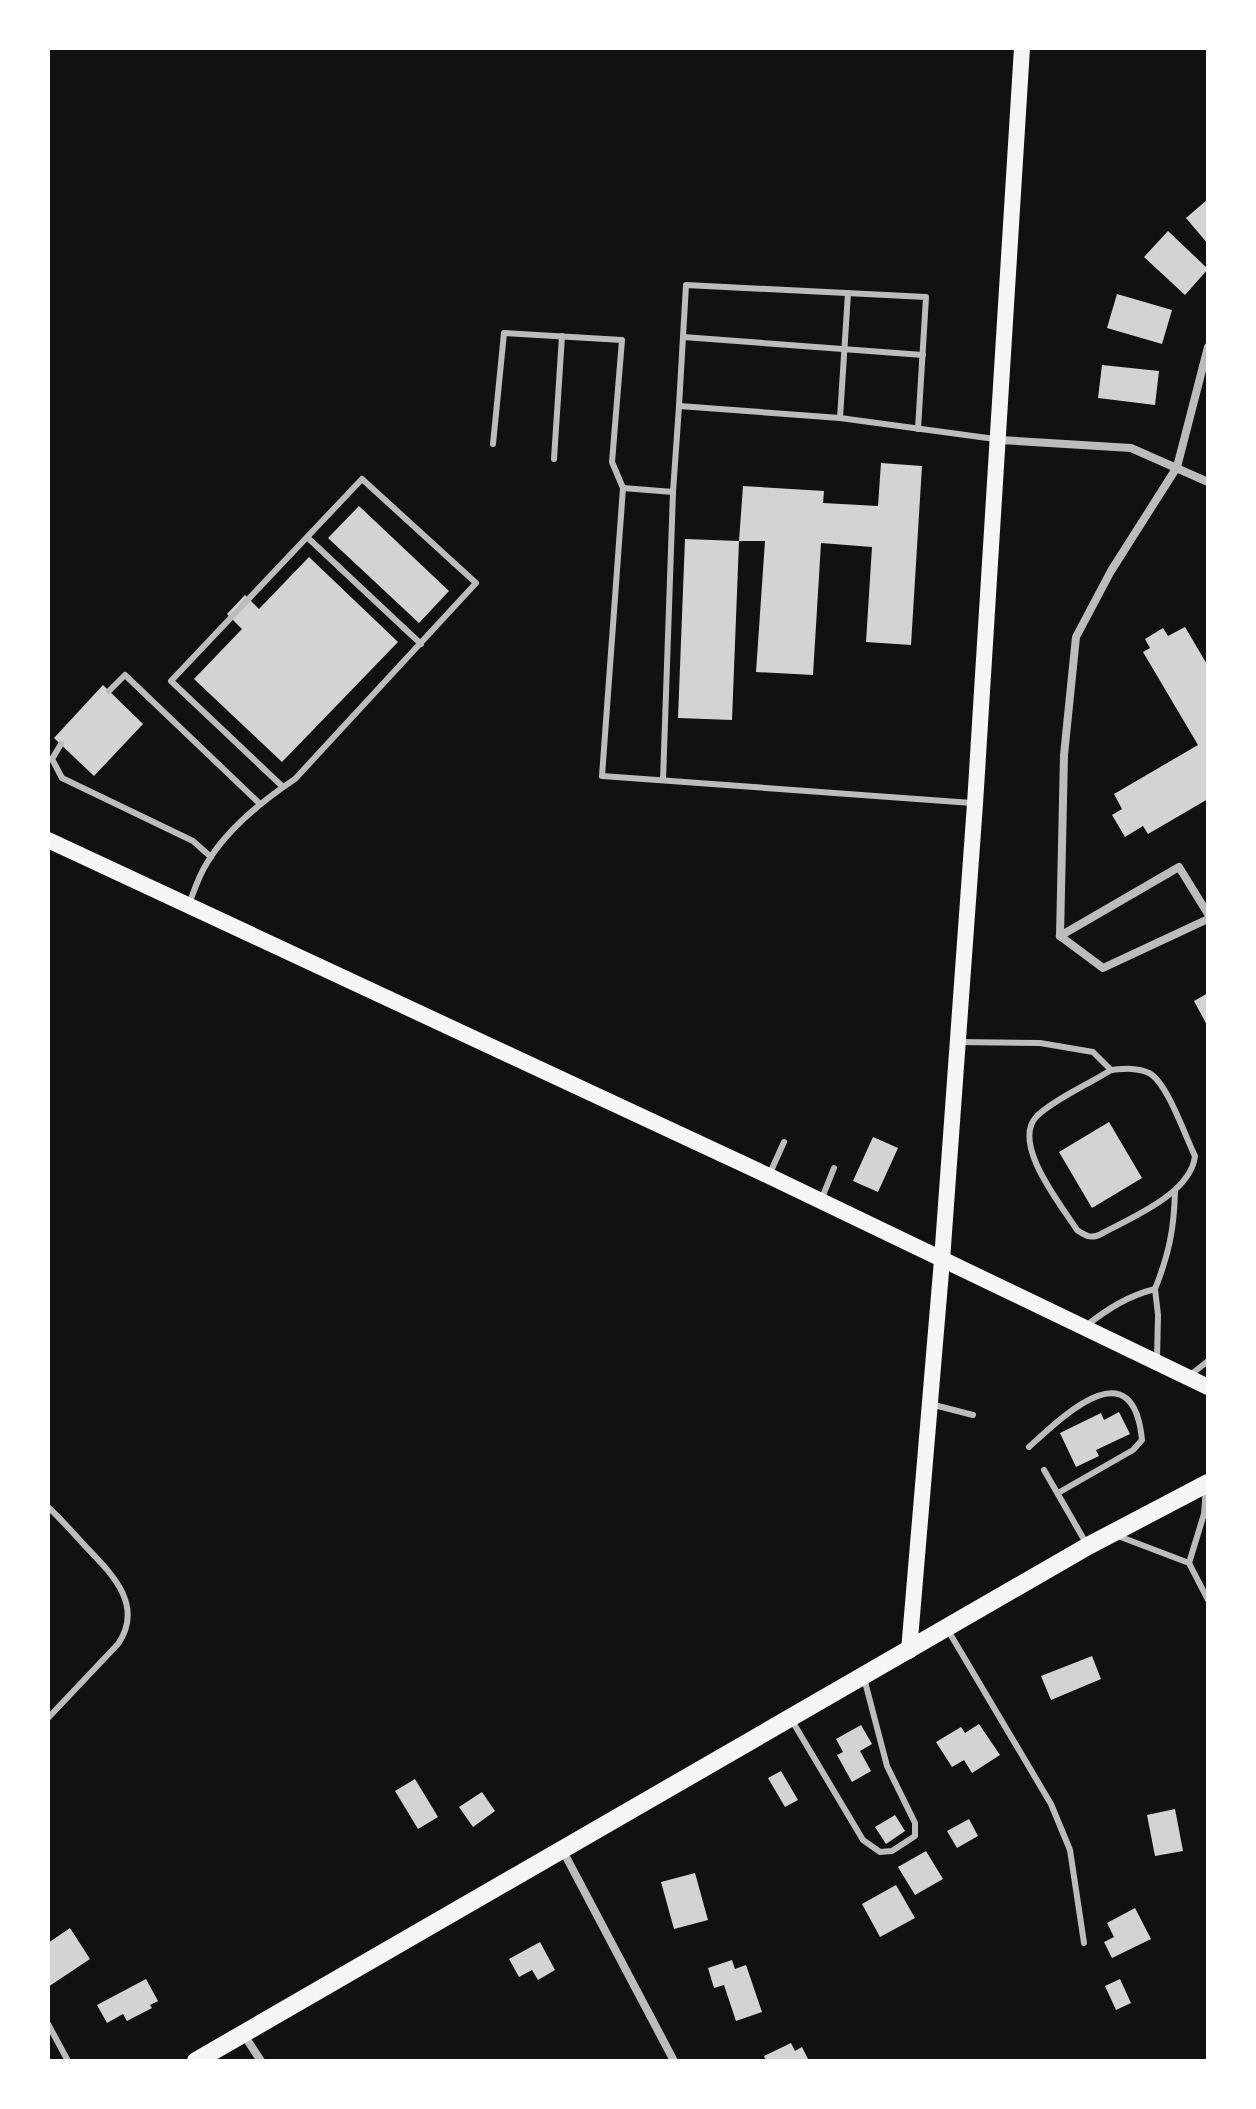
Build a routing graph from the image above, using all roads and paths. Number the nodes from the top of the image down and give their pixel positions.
1 (1022, 48) edge
2 (848, 293) junction
3 (562, 336) junction
4 (683, 337) junction
5 (1208, 347) edge
6 (844, 349) junction
7 (923, 355) junction
8 (679, 406) junction
9 (840, 418) junction
10 (918, 429) junction
11 (1000, 440) junction
12 (493, 444) dead end
13 (554, 459) dead end
14 (1177, 467) junction
15 (1208, 482) edge
16 (623, 488) junction
17 (673, 492) junction
18 (308, 538) junction
19 (421, 644) junction
20 (109, 691) dead end
21 (61, 744) dead end
22 (663, 780) junction
23 (283, 787) junction
24 (259, 803) junction
25 (975, 804) junction
26 (48, 840) edge
27 (211, 857) junction
28 (189, 904) junction
29 (1208, 916) edge
30 (1060, 936) junction
31 (958, 1042) junction
32 (1111, 1070) junction
33 (784, 1142) dead end
34 (834, 1168) dead end
35 (769, 1176) junction
36 (1175, 1191) junction
37 (820, 1202) junction
38 (942, 1260) junction
39 (1155, 1289) junction
40 (1084, 1328) junction
41 (1208, 1361) edge
42 (1157, 1362) junction
43 (1187, 1377) junction
44 (1208, 1387) edge
45 (929, 1404) junction
46 (973, 1415) dead end
47 (1029, 1447) dead end
48 (1044, 1470) dead end
49 (1207, 1483) edge
50 (1058, 1493) junction
51 (48, 1507) edge
52 (1111, 1534) junction
53 (1088, 1546) junction
54 (1189, 1563) junction
55 (1208, 1600) edge
56 (947, 1629) junction
57 (909, 1651) junction
58 (863, 1677) junction
59 (48, 1718) edge
60 (791, 1719) junction
61 (563, 1851) junction
62 (1084, 1943) dead end
63 (48, 2024) edge
64 (244, 2034) junction
65 (68, 2061) edge
66 (196, 2061) edge
67 (261, 2061) edge
68 (674, 2061) edge

1 - 11 main road
2 - 4 lane
2 - 6 lane
2 - 7 lane
3 - 12 lane
3 - 13 lane
3 - 16 lane
4 - 6 lane
4 - 8 lane
5 - 14 street
6 - 7 lane
6 - 9 lane
7 - 10 lane
8 - 9 lane
8 - 17 lane
9 - 10 lane
10 - 11 lane
11 - 14 street
11 - 25 main road
14 - 15 street
14 - 30 street
16 - 17 lane
16 - 22 lane
17 - 22 lane
18 - 19 lane
18 - 19 lane
18 - 23 lane
19 - 23 lane
20 - 24 lane
21 - 27 lane
22 - 25 lane
23 - 24 lane
24 - 27 lane
25 - 31 main road
26 - 28 main road
27 - 28 lane
28 - 35 main road
29 - 30 street
29 - 30 street
31 - 32 lane
31 - 38 main road
32 - 36 lane
32 - 36 lane
33 - 35 lane
34 - 37 lane
35 - 37 main road
36 - 39 lane
37 - 38 main road
38 - 40 main road
38 - 45 main road
39 - 40 lane
39 - 42 lane
40 - 42 main road
41 - 43 lane
42 - 43 main road
43 - 44 main road
45 - 46 lane
45 - 57 main road
47 - 50 lane
48 - 50 lane
49 - 52 main road
49 - 54 lane
50 - 53 lane
51 - 59 lane
52 - 53 main road
52 - 54 lane
53 - 56 main road
54 - 55 lane
56 - 57 main road
56 - 62 lane
57 - 58 main road
58 - 60 main road
58 - 60 lane
60 - 61 main road
61 - 64 main road
61 - 68 street
63 - 65 lane
64 - 66 main road
64 - 67 street

